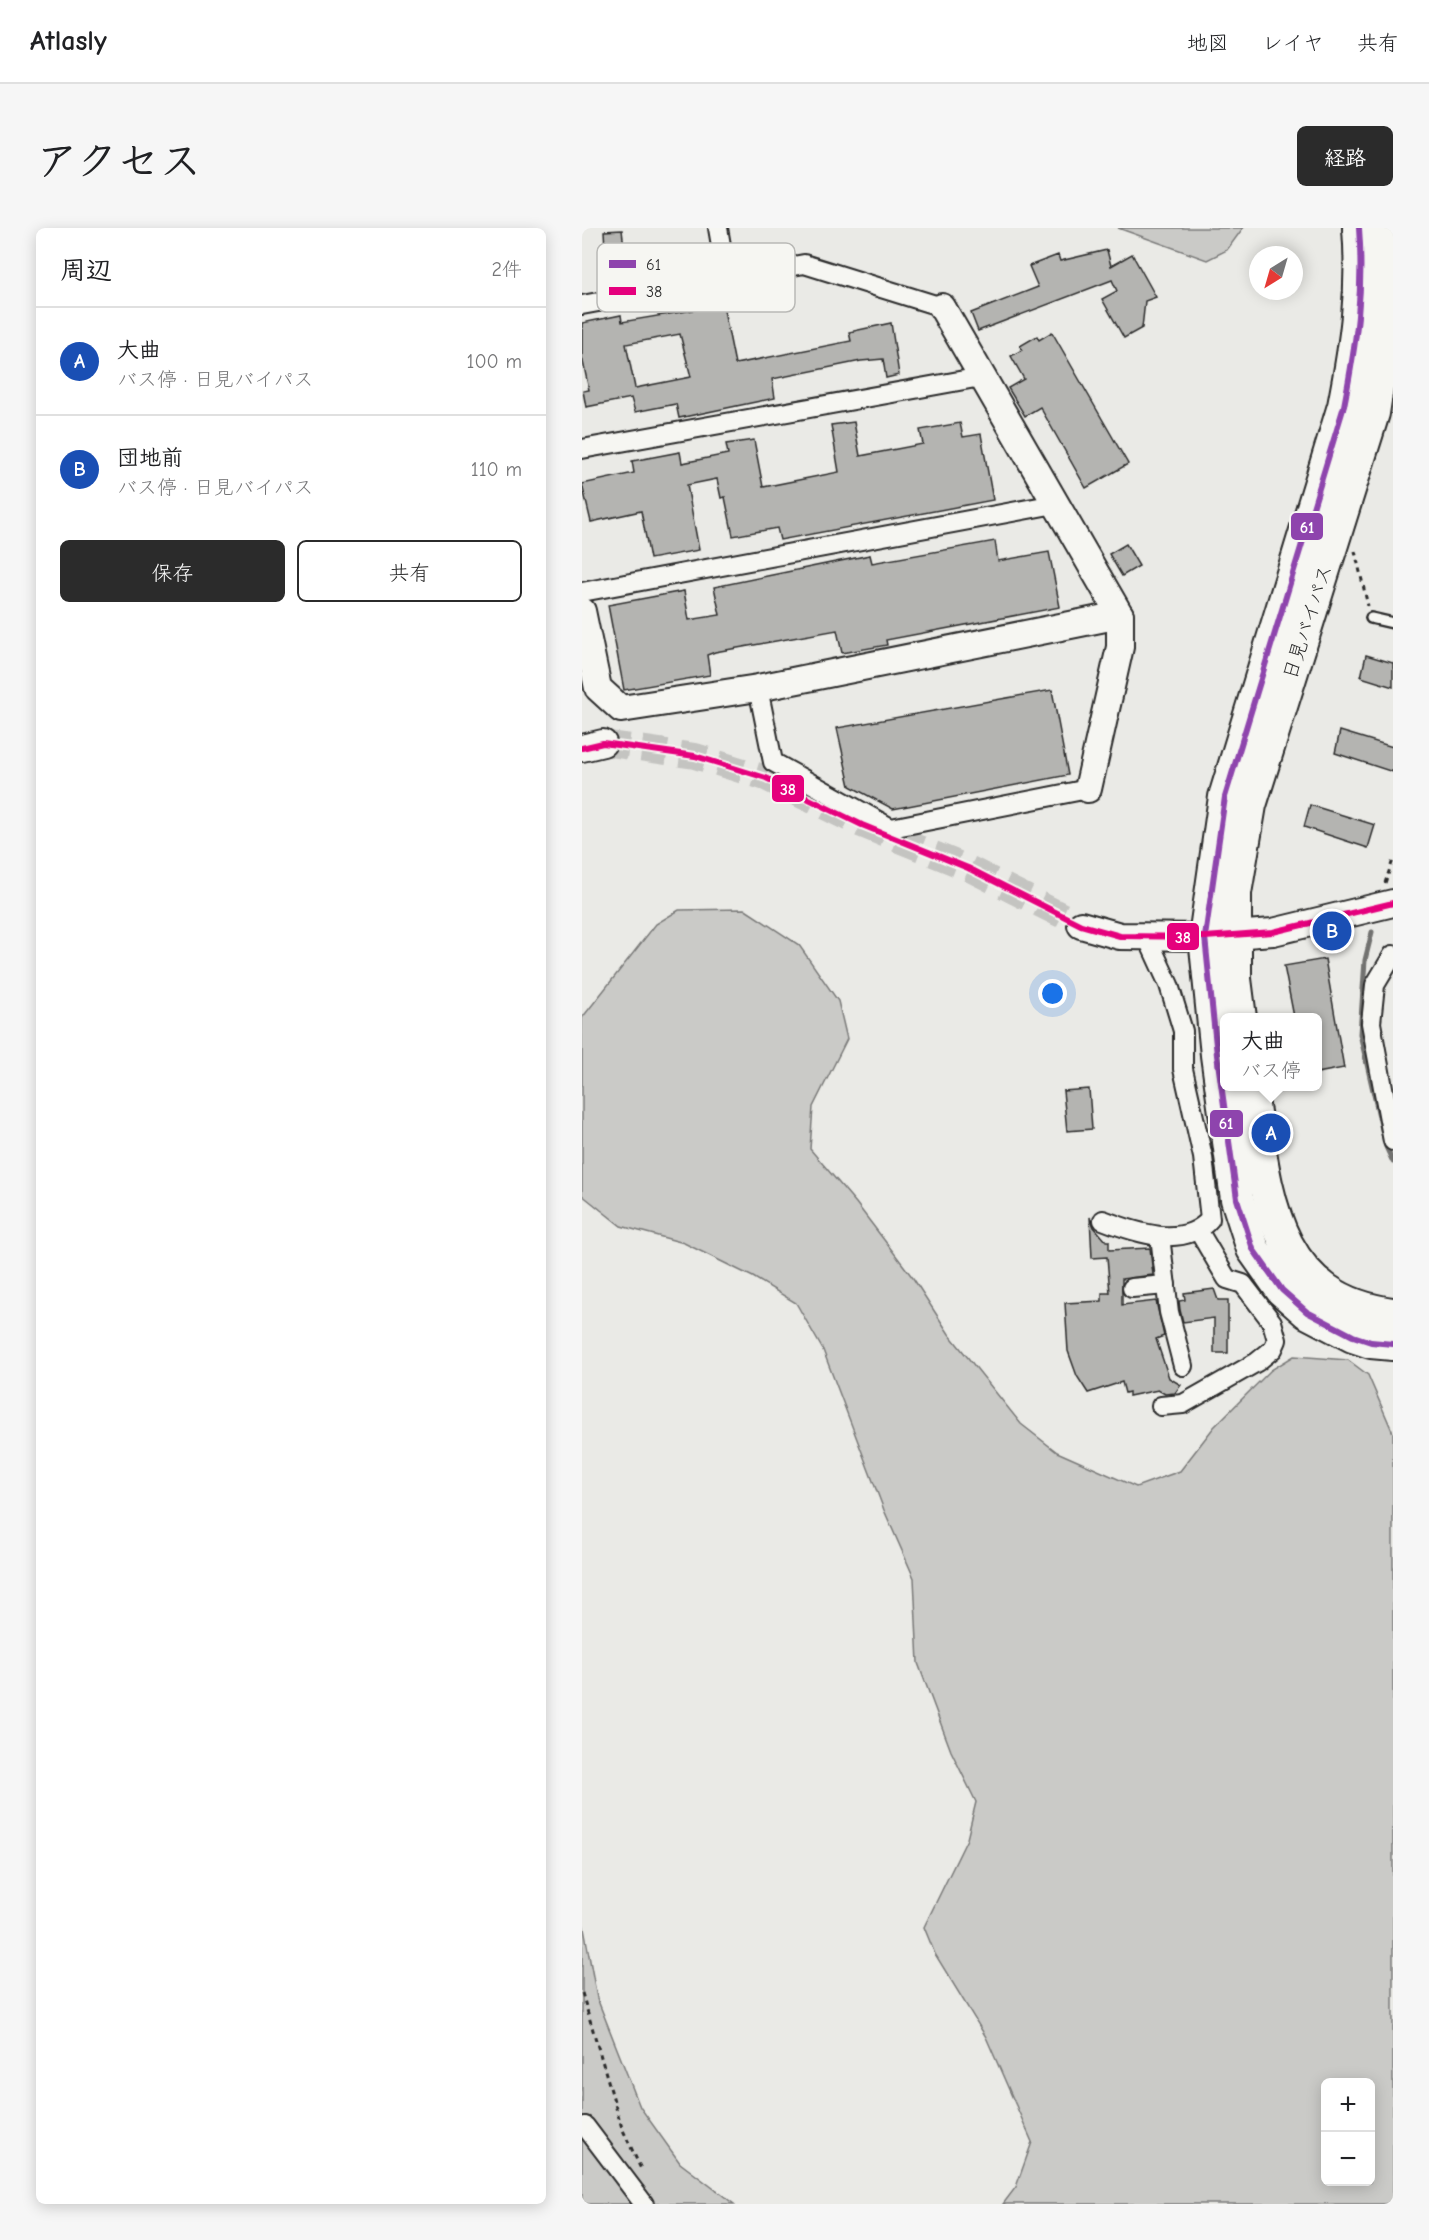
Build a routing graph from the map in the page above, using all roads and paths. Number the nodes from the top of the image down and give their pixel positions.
1 (718, 228) edge
2 (1359, 228) edge
3 (1387, 228) edge
4 (721, 243) edge
5 (795, 266) edge
6 (597, 302) edge
7 (582, 305) edge
8 (942, 307) joint
9 (981, 377) junction
10 (582, 449) edge
11 (1054, 504) junction
12 (1350, 545) dead end
13 (582, 592) edge
14 (582, 611) edge
15 (1120, 615) junction
16 (1371, 618) joint
17 (1393, 623) edge
18 (758, 688) junction
19 (1088, 789) joint
20 (1393, 903) edge
21 (1081, 925) tunnel mouth
22 (1220, 936) junction
23 (1147, 937) junction
24 (1393, 955) edge
25 (1239, 1013) edge
26 (1220, 1077) edge
27 (1222, 1091) edge
28 (1251, 1091) edge
29 (1393, 1141) edge
30 (1103, 1220) dead end
31 (1198, 1230) junction
32 (1160, 1236) junction
33 (1166, 1285) junction
34 (1132, 1288) dead end
35 (1393, 1314) edge
36 (1393, 1344) edge
37 (1183, 1366) dead end
38 (1161, 1406) dead end
39 (582, 1993) edge
40 (585, 2127) dead end
41 (645, 2178) dead end
42 (644, 2204) edge

1 - 4 street
2 - 22 highway, 日見バイパス
3 - 22 highway, 日見バイパス
5 - 8 street
6 - 7 street
8 - 9 street
9 - 10 street
9 - 11 street
11 - 13 street
11 - 15 street
12 - 16 path
14 - 18 street
15 - 18 street
15 - 19 street
16 - 17 lane
18 - 19 street
20 - 22 street
21 - 23 street
22 - 23 street
22 - 25 highway, 日見バイパス
22 - 26 highway, 日見バイパス
23 - 31 street
24 - 29 street
27 - 36 highway, 日見バイパス
28 - 35 highway
30 - 32 street
31 - 32 street
31 - 38 street
32 - 33 street
33 - 34 street
33 - 37 street
39 - 41 path
40 - 42 street

